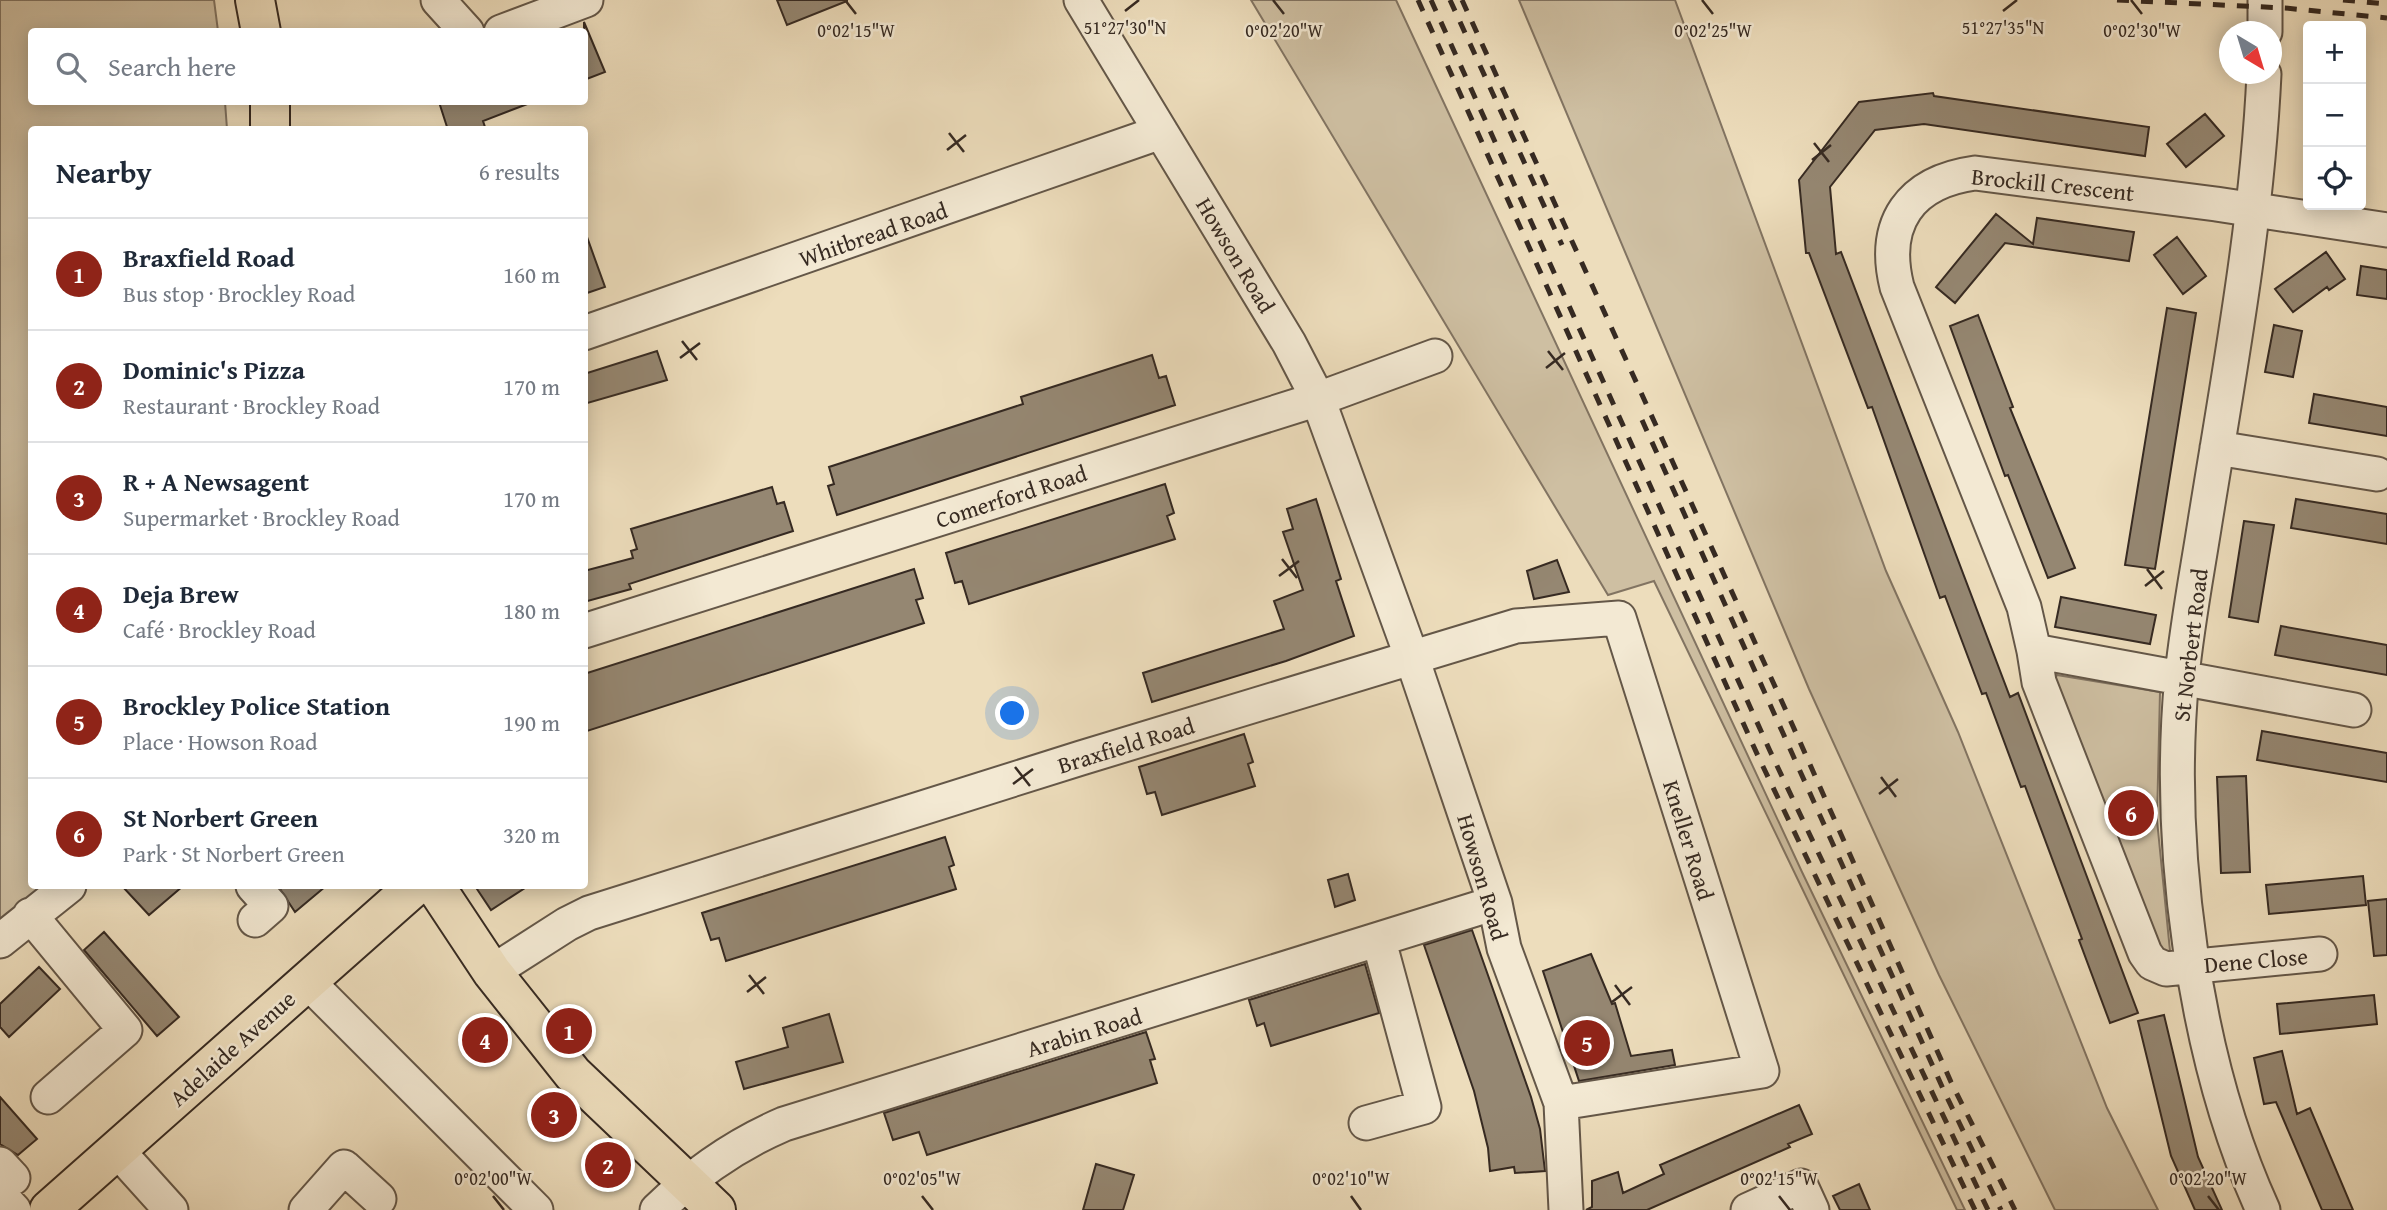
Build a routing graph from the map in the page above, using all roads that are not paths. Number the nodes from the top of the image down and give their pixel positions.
1 (255, 0) edge
2 (438, 0) edge
3 (586, 0) edge
4 (1081, 0) edge
5 (2265, 0) edge
6 (2264, 21) edge
7 (260, 28) edge
8 (463, 28) edge
9 (512, 28) edge
10 (2263, 84) edge
11 (270, 105) edge
12 (271, 126) edge
13 (1161, 132) junction
14 (2253, 209) junction
15 (2387, 230) edge
16 (588, 332) edge
17 (1435, 356) dead end
18 (1318, 399) junction
19 (2217, 448) junction
20 (2377, 474) dead end
21 (588, 630) edge
22 (2034, 651) junction
23 (1412, 658) junction
24 (2182, 677) junction
25 (2354, 710) dead end
26 (65, 889) edge
27 (256, 889) edge
28 (412, 889) edge
29 (437, 889) edge
30 (1495, 904) junction
31 (30, 915) junction
32 (255, 920) dead end
33 (0, 941) edge
34 (1379, 941) junction
35 (2320, 954) dead end
36 (2193, 966) junction
37 (492, 972) junction
38 (307, 981) junction
39 (48, 1097) dead end
40 (1561, 1103) junction
41 (1366, 1123) dead end
42 (117, 1150) junction
43 (684, 1183) junction
44 (379, 1199) dead end
45 (50, 1210) edge
46 (171, 1210) edge
47 (306, 1210) edge
48 (536, 1210) edge
49 (657, 1210) edge
50 (716, 1210) edge
51 (1566, 1210) edge
52 (1748, 1210) edge
53 (1812, 1210) edge
54 (2263, 1210) edge

1 - 7 main road
2 - 8 street
3 - 9 street
4 - 13 street, Howson Road
5 - 6 street
10 - 14 street, St Norbert Road
11 - 12 main road
13 - 16 street, Whitbread Road
13 - 18 street, Howson Road
14 - 15 street, Brockill Crescent
14 - 19 street, St Norbert Road
14 - 22 street, Brockill Crescent
17 - 18 street, Comerford Road
18 - 21 street, Comerford Road
18 - 23 street, Howson Road
19 - 20 street
19 - 24 street, St Norbert Road
22 - 24 street
22 - 36 street, Brockill Crescent
23 - 30 street, Howson Road
23 - 37 street, Braxfield Road
23 - 40 street, Kneller Road
24 - 25 street
24 - 36 street, St Norbert Road
26 - 31 street
27 - 32 street
28 - 38 main road, Adelaide Avenue
29 - 37 main road
30 - 34 street, Arabin Road
30 - 40 street, Howson Road
31 - 33 street
31 - 39 street
34 - 41 street
34 - 43 street, Arabin Road
35 - 36 street, Dene Close
36 - 54 street, St Norbert Road
37 - 43 main road
38 - 42 main road, Adelaide Avenue
38 - 48 street
40 - 51 street, Howson Road
42 - 45 main road, Adelaide Avenue
42 - 46 street
43 - 49 street, Arabin Road
43 - 50 main road
44 - 47 street
52 - 53 street

